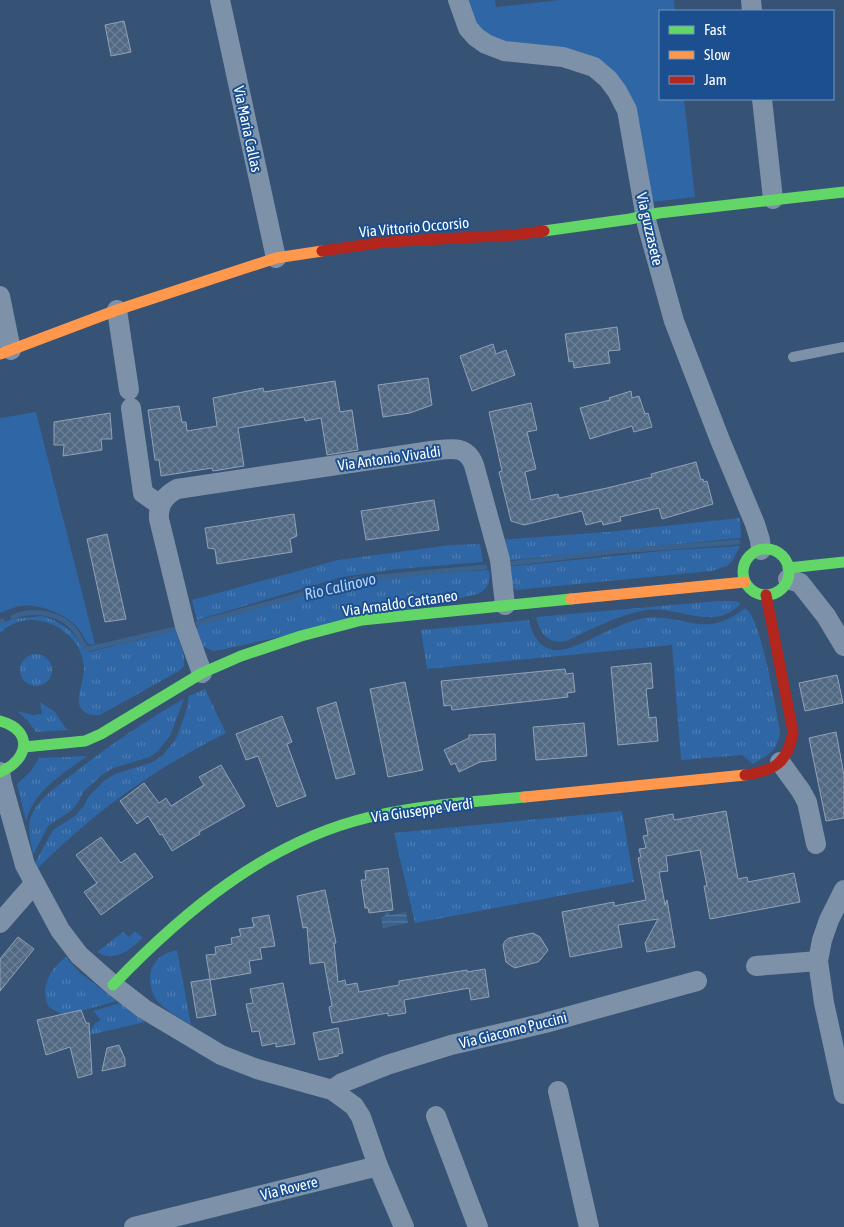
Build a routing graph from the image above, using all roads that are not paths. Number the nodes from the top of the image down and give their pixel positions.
1 (220, 0) edge
2 (458, 0) edge
3 (762, 100) edge
4 (844, 192) edge
5 (772, 199) junction
6 (646, 215) junction
7 (276, 258) junction
8 (0, 296) edge
9 (117, 310) junction
10 (844, 348) edge
11 (6, 352) edge
12 (793, 357) dead end
13 (160, 505) junction
14 (761, 550) junction
15 (844, 562) edge
16 (788, 573) junction
17 (745, 582) junction
18 (766, 595) junction
19 (505, 605) junction
20 (844, 646) edge
21 (202, 673) junction
22 (0, 721) edge
23 (24, 747) junction
24 (780, 762) junction
25 (0, 772) edge
26 (816, 844) dead end
27 (34, 884) junction
28 (844, 890) edge
29 (0, 923) edge
30 (818, 961) junction
31 (756, 966) dead end
32 (697, 981) dead end
33 (113, 985) junction
34 (332, 1090) junction
35 (558, 1091) dead end
36 (844, 1094) edge
37 (436, 1116) dead end
38 (378, 1166) junction
39 (134, 1227) edge
40 (404, 1227) edge
41 (478, 1227) edge
42 (589, 1227) edge

1 - 7 street, Via Maria Callas
2 - 6 street, Via guzzasete
3 - 5 street
4 - 5 street, Via Vittorio Occorsio
5 - 6 street, Via Vittorio Occorsio
6 - 7 street, Via Vittorio Occorsio
6 - 14 street, Via guzzasete
7 - 9 street, Via Vittorio Occorsio
8 - 11 street
9 - 11 street, Via Vittorio Occorsio
9 - 13 street
10 - 12 lane
13 - 19 street, Via Antonio Vivaldi
13 - 21 street
14 - 16 street
14 - 17 street
15 - 16 street
16 - 18 street
16 - 20 street
17 - 18 street
17 - 19 street, Via Arnaldo Cattaneo
18 - 24 street
19 - 21 street, Via Arnaldo Cattaneo
21 - 23 street, Via Arnaldo Cattaneo
22 - 23 street
23 - 25 street
24 - 26 street
24 - 33 street, Via Giuseppe Verdi
25 - 27 street
27 - 29 street
27 - 33 street
28 - 30 street
30 - 31 street
30 - 36 street
32 - 34 street, Via Giacomo Puccini
33 - 34 street
34 - 38 street
35 - 42 street
37 - 41 street
38 - 39 street, Via Rovere
38 - 40 street

